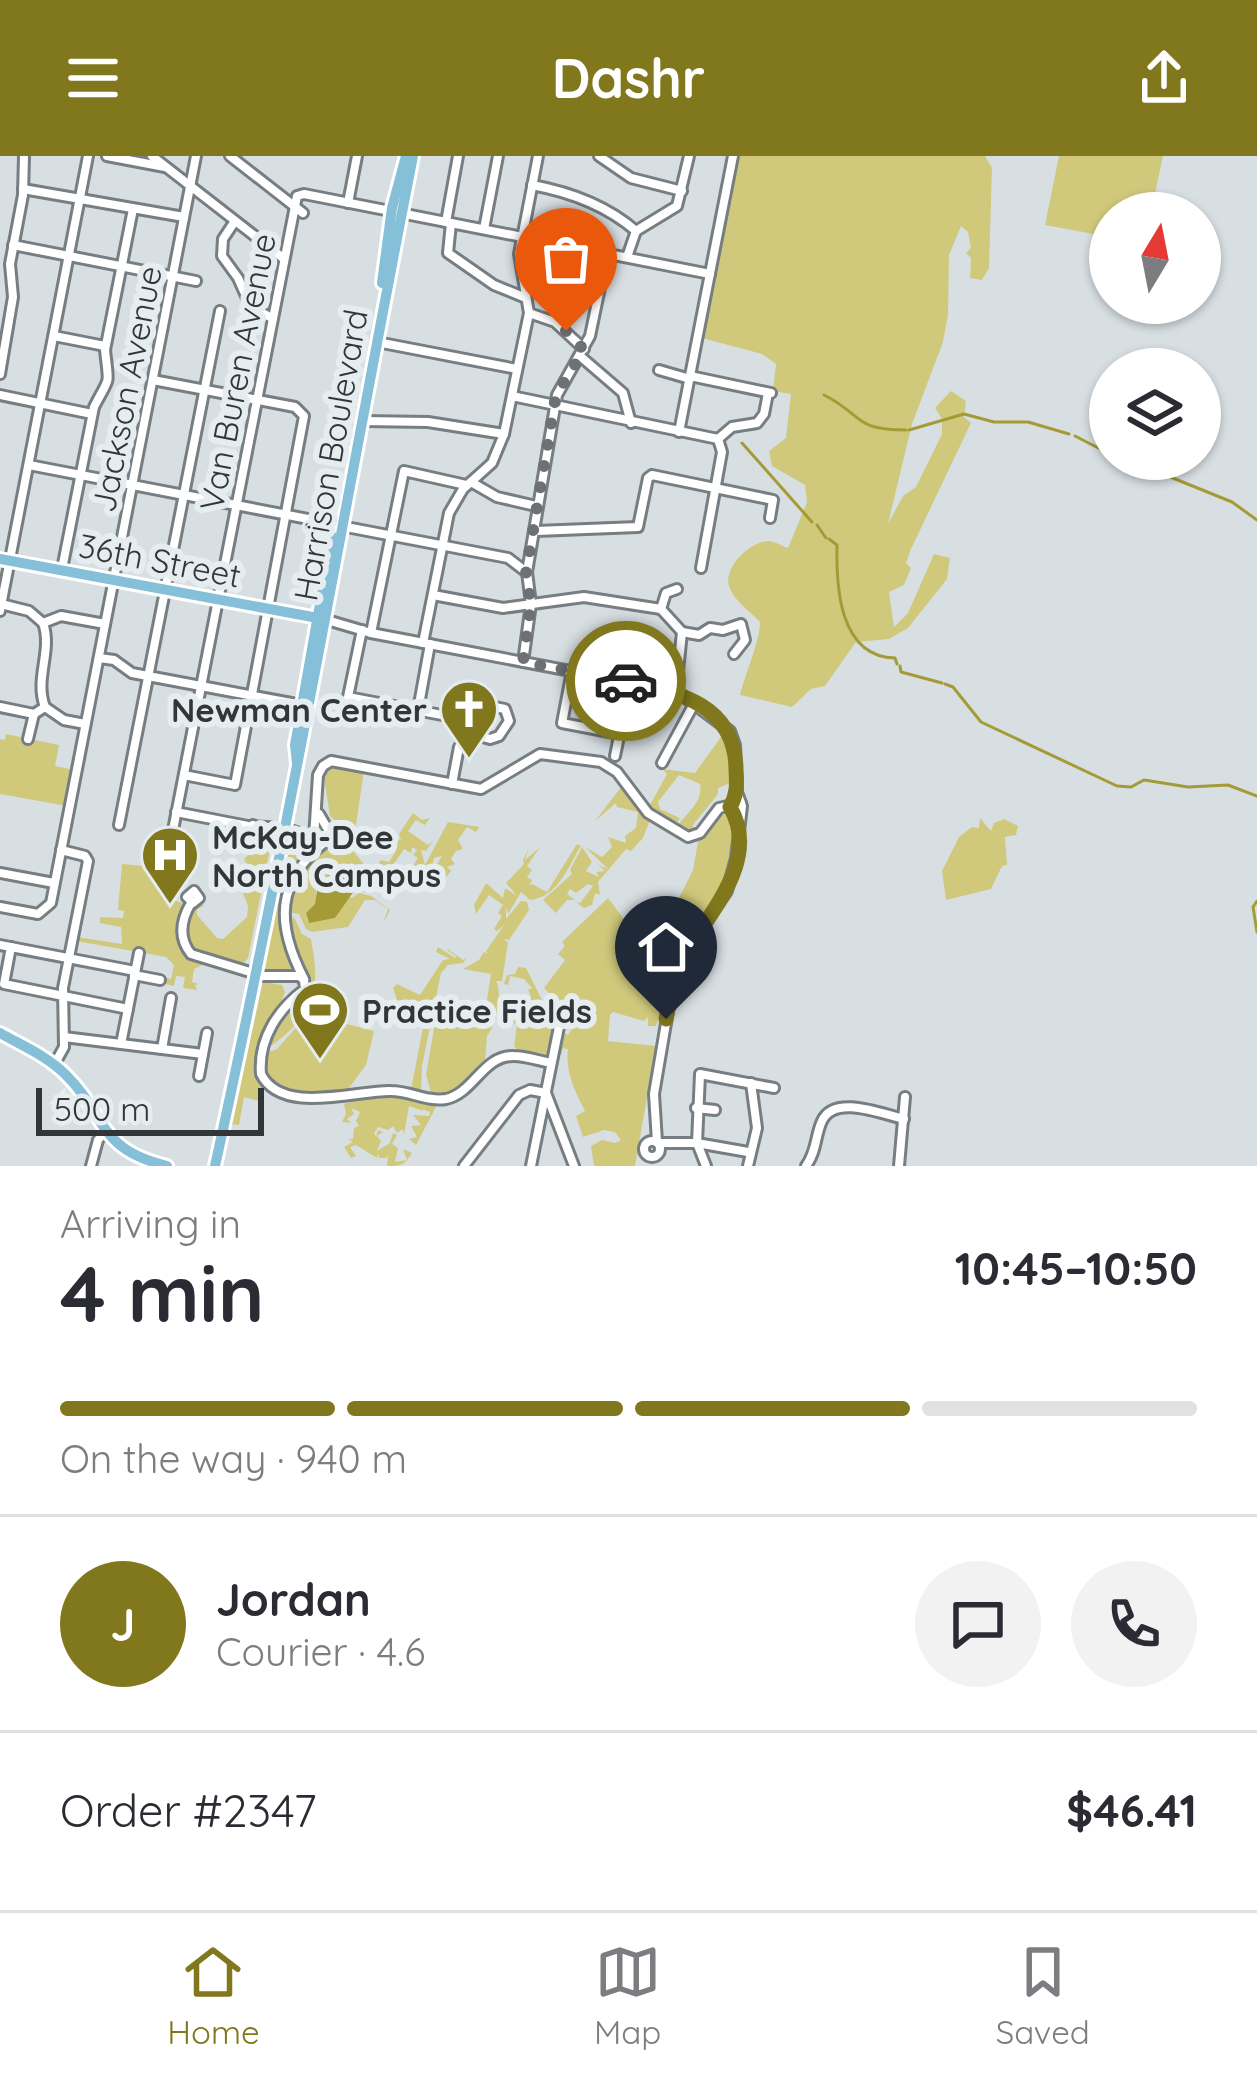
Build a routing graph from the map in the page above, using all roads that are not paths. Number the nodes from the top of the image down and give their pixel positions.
1 (24, 156) edge
2 (88, 156) edge
3 (107, 156) edge
4 (152, 156) edge
5 (196, 156) edge
6 (230, 156) edge
7 (357, 156) edge
8 (410, 156) edge
9 (458, 156) edge
10 (498, 156) edge
11 (538, 156) edge
12 (598, 156) edge
13 (689, 156) edge
14 (733, 156) edge
15 (167, 168) junction
16 (532, 185) junction
17 (190, 186) junction
18 (23, 189) junction
19 (682, 191) junction
20 (80, 198) junction
21 (348, 203) junction
22 (293, 206) junction
23 (133, 208) junction
24 (303, 213) dead end
25 (397, 213) junction
26 (184, 217) junction
27 (235, 221) junction
28 (448, 223) junction
29 (484, 230) junction
30 (636, 231) junction
31 (523, 237) junction
32 (13, 245) junction
33 (607, 254) junction
34 (69, 256) junction
35 (627, 257) junction
36 (284, 258) junction
37 (121, 266) junction
38 (710, 274) junction
39 (173, 276) junction
40 (196, 281) dead end
41 (0, 297) edge
42 (526, 298) junction
43 (13, 300) junction
44 (220, 311) dead end
45 (529, 314) junction
46 (272, 318) junction
47 (54, 336) junction
48 (3, 339) edge
49 (377, 342) junction
50 (106, 346) junction
51 (582, 353) junction
52 (518, 370) junction
53 (659, 370) dead end
54 (0, 374) edge
55 (690, 377) junction
56 (152, 380) junction
57 (204, 390) junction
58 (0, 395) edge
59 (512, 395) junction
60 (256, 400) junction
61 (40, 405) junction
62 (555, 405) junction
63 (92, 414) junction
64 (363, 421) junction
65 (631, 423) junction
66 (679, 432) junction
67 (504, 434) junction
68 (718, 439) junction
69 (29, 465) junction
70 (80, 475) junction
71 (469, 483) junction
72 (132, 484) junction
73 (715, 489) junction
74 (184, 495) junction
75 (236, 505) junction
76 (537, 506) junction
77 (286, 515) junction
78 (770, 518) dead end
79 (338, 525) junction
80 (536, 532) junction
81 (390, 535) junction
82 (442, 545) junction
83 (5, 560) edge
84 (701, 568) dead end
85 (62, 569) junction
86 (526, 572) junction
87 (114, 579) junction
88 (165, 588) junction
89 (677, 589) dead end
90 (433, 595) junction
91 (217, 598) junction
92 (531, 604) junction
93 (0, 606) edge
94 (269, 608) junction
95 (661, 609) junction
96 (321, 619) junction
97 (43, 622) junction
98 (105, 624) junction
99 (367, 631) junction
100 (682, 632) junction
101 (427, 643) junction
102 (734, 654) dead end
103 (98, 658) junction
104 (523, 662) junction
105 (572, 671) junction
106 (148, 676) junction
107 (631, 682) junction
108 (200, 686) junction
109 (676, 691) junction
110 (253, 695) junction
111 (695, 702) junction
112 (302, 705) junction
113 (0, 707) edge
114 (45, 707) junction
115 (418, 710) junction
116 (34, 713) junction
117 (468, 720) junction
118 (85, 724) junction
119 (620, 734) junction
120 (28, 739) dead end
121 (459, 747) dead end
122 (615, 756) dead end
123 (297, 763) junction
124 (662, 763) dead end
125 (184, 775) junction
126 (452, 784) junction
127 (736, 805) junction
128 (176, 812) junction
129 (119, 825) dead end
130 (253, 825) junction
131 (284, 828) junction
132 (173, 830) dead end
133 (321, 835) junction
134 (249, 844) dead end
135 (364, 844) dead end
136 (61, 850) junction
137 (0, 873) edge
138 (54, 883) junction
139 (191, 903) dead end
140 (0, 907) edge
141 (5, 946) edge
142 (139, 953) dead end
143 (69, 958) junction
144 (135, 973) junction
145 (255, 974) junction
146 (160, 980) dead end
147 (291, 981) junction
148 (62, 996) junction
149 (171, 998) dead end
150 (128, 1009) junction
151 (282, 1011) junction
152 (562, 1012) dead end
153 (0, 1033) edge
154 (207, 1033) dead end
155 (64, 1037) junction
156 (121, 1044) junction
157 (161, 1048) junction
158 (203, 1054) junction
159 (551, 1063) junction
160 (54, 1065) junction
161 (199, 1076) dead end
162 (751, 1083) junction
163 (774, 1088) dead end
164 (546, 1094) junction
165 (905, 1097) dead end
166 (696, 1108) junction
167 (715, 1110) dead end
168 (904, 1119) junction
169 (104, 1133) junction
170 (539, 1136) junction
171 (564, 1140) junction
172 (697, 1143) junction
173 (654, 1149) junction
174 (748, 1152) junction
175 (662, 1165) edge
176 (91, 1166) edge
177 (167, 1166) edge
178 (215, 1166) edge
179 (464, 1166) edge
180 (531, 1166) edge
181 (574, 1166) edge
182 (640, 1166) edge
183 (706, 1166) edge
184 (748, 1166) edge
185 (806, 1166) edge
186 (899, 1166) edge

1 - 18 street
2 - 20 street
3 - 15 street
4 - 15 street
5 - 17 street, Jackson Avenue
6 - 22 street
7 - 21 street
8 - 25 main road, Harrison Boulevard
9 - 28 street
10 - 29 street
11 - 16 street
12 - 19 street
13 - 19 street
14 - 38 street
15 - 17 street
16 - 30 street
16 - 31 street
17 - 26 street, Jackson Avenue
17 - 27 street
18 - 20 street
18 - 32 street
19 - 30 street
20 - 23 street
20 - 34 street
21 - 22 street
21 - 25 street
22 - 24 street
22 - 36 street, Van Buren Avenue
23 - 26 street
23 - 37 street
25 - 28 street
25 - 49 main road, Harrison Boulevard
25 - 79 main road, Harrison Boulevard
26 - 39 street, Jackson Avenue
27 - 36 street
27 - 46 street
28 - 29 street
28 - 42 street
29 - 31 street
30 - 35 street
31 - 33 street
31 - 42 street
32 - 34 street
32 - 43 street
33 - 35 street
33 - 51 street
34 - 37 street
34 - 47 street
35 - 38 street
36 - 46 street, Van Buren Avenue
37 - 39 street
37 - 50 street
38 - 55 street
39 - 40 street
39 - 56 street, Jackson Avenue
41 - 43 street
42 - 45 street
43 - 48 street
44 - 57 street
45 - 51 street
45 - 52 street
46 - 60 street, Van Buren Avenue
47 - 50 street
47 - 61 street
48 - 54 street
49 - 52 street
49 - 64 main road, Harrison Boulevard
50 - 63 street
51 - 62 street
51 - 65 street
52 - 59 street
53 - 55 street
55 - 66 street
55 - 68 street
56 - 57 street
56 - 72 street, Jackson Avenue
57 - 60 street
57 - 74 street
58 - 61 street
59 - 62 street
59 - 67 street
60 - 75 street, Van Buren Avenue
60 - 77 street
61 - 63 street
61 - 69 street
62 - 65 street
62 - 76 street
63 - 70 street
64 - 67 street
64 - 79 main road, Harrison Boulevard
65 - 66 street
66 - 68 street
67 - 71 street
68 - 73 street
69 - 70 street
69 - 83 street
70 - 72 street
70 - 85 street
71 - 76 street
71 - 81 street
71 - 82 street
72 - 74 street
72 - 87 street, Jackson Avenue
73 - 78 street
73 - 80 street
73 - 84 street
74 - 75 street
74 - 88 street
75 - 77 street
75 - 91 street, Van Buren Avenue
76 - 80 street
77 - 79 street
77 - 94 street
79 - 81 street
79 - 96 main road, Harrison Boulevard
80 - 86 street
81 - 82 street
81 - 99 street
82 - 86 street
82 - 90 street
83 - 85 main road, 36th Street
83 - 93 street
85 - 87 main road, 36th Street
86 - 92 street
87 - 88 main road, 36th Street
87 - 98 street, Jackson Avenue
88 - 91 main road, 36th Street
88 - 106 street
89 - 95 street
90 - 92 street
90 - 101 street
91 - 94 main road, 36th Street
91 - 108 street, Van Buren Avenue
92 - 95 street
92 - 104 street
93 - 97 street
94 - 96 main road, 36th Street
94 - 110 street
95 - 100 street
96 - 99 street, 36th Street
96 - 112 main road, Harrison Boulevard
96 - 123 main road, Harrison Boulevard
97 - 98 street
97 - 114 street
98 - 103 street, Jackson Avenue
99 - 101 street, 36th Street
99 - 115 street
100 - 102 street
100 - 109 street
101 - 104 street, 36th Street
101 - 115 street
103 - 106 street
103 - 118 street, Jackson Avenue
104 - 105 street, 36th Street
105 - 107 street, 36th Street
105 - 119 street
106 - 108 street
106 - 129 street
107 - 109 street, 36th Street
107 - 119 street
108 - 110 street
108 - 125 street, Van Buren Avenue
109 - 111 street, 36th Street
110 - 112 street
110 - 125 street
111 - 124 street
111 - 127 street, 36th Street
112 - 123 main road, Harrison Boulevard
113 - 116 street
114 - 116 street
114 - 118 street
115 - 117 street
116 - 120 street
117 - 117 street
118 - 136 street, Jackson Avenue
119 - 122 street
121 - 126 street
123 - 131 main road, Harrison Boulevard
125 - 128 street, Van Buren Avenue
126 - 127 street
126 - 133 street
127 - 173 street, 36th Street
128 - 130 street
128 - 132 street, Van Buren Avenue
130 - 131 street
130 - 134 street
131 - 133 street
131 - 145 main road, Harrison Boulevard
133 - 135 street
133 - 147 street
136 - 138 street, Jackson Avenue
136 - 143 street
137 - 138 street
138 - 140 street, Jackson Avenue
139 - 145 street
141 - 143 street
141 - 148 street
142 - 144 street
143 - 144 street
143 - 148 street
144 - 146 street
144 - 150 street
145 - 147 street
145 - 178 main road, Harrison Boulevard
147 - 151 street
147 - 151 street
148 - 150 street
148 - 155 street
149 - 157 street
150 - 156 street
151 - 159 street
152 - 159 street
153 - 160 main road
154 - 158 street
155 - 156 street
155 - 160 street
156 - 157 street
157 - 158 street
158 - 161 street
159 - 164 street
160 - 169 main road
162 - 163 street
162 - 166 street
162 - 174 street
164 - 170 street
164 - 171 street
164 - 179 street
165 - 168 street
166 - 167 street
166 - 172 street
168 - 185 street
168 - 186 street
169 - 176 street
169 - 177 main road
170 - 171 street
170 - 180 street
171 - 181 street
172 - 173 street
172 - 174 street
172 - 183 street
173 - 175 street, 36th Street
173 - 182 street
174 - 184 street

